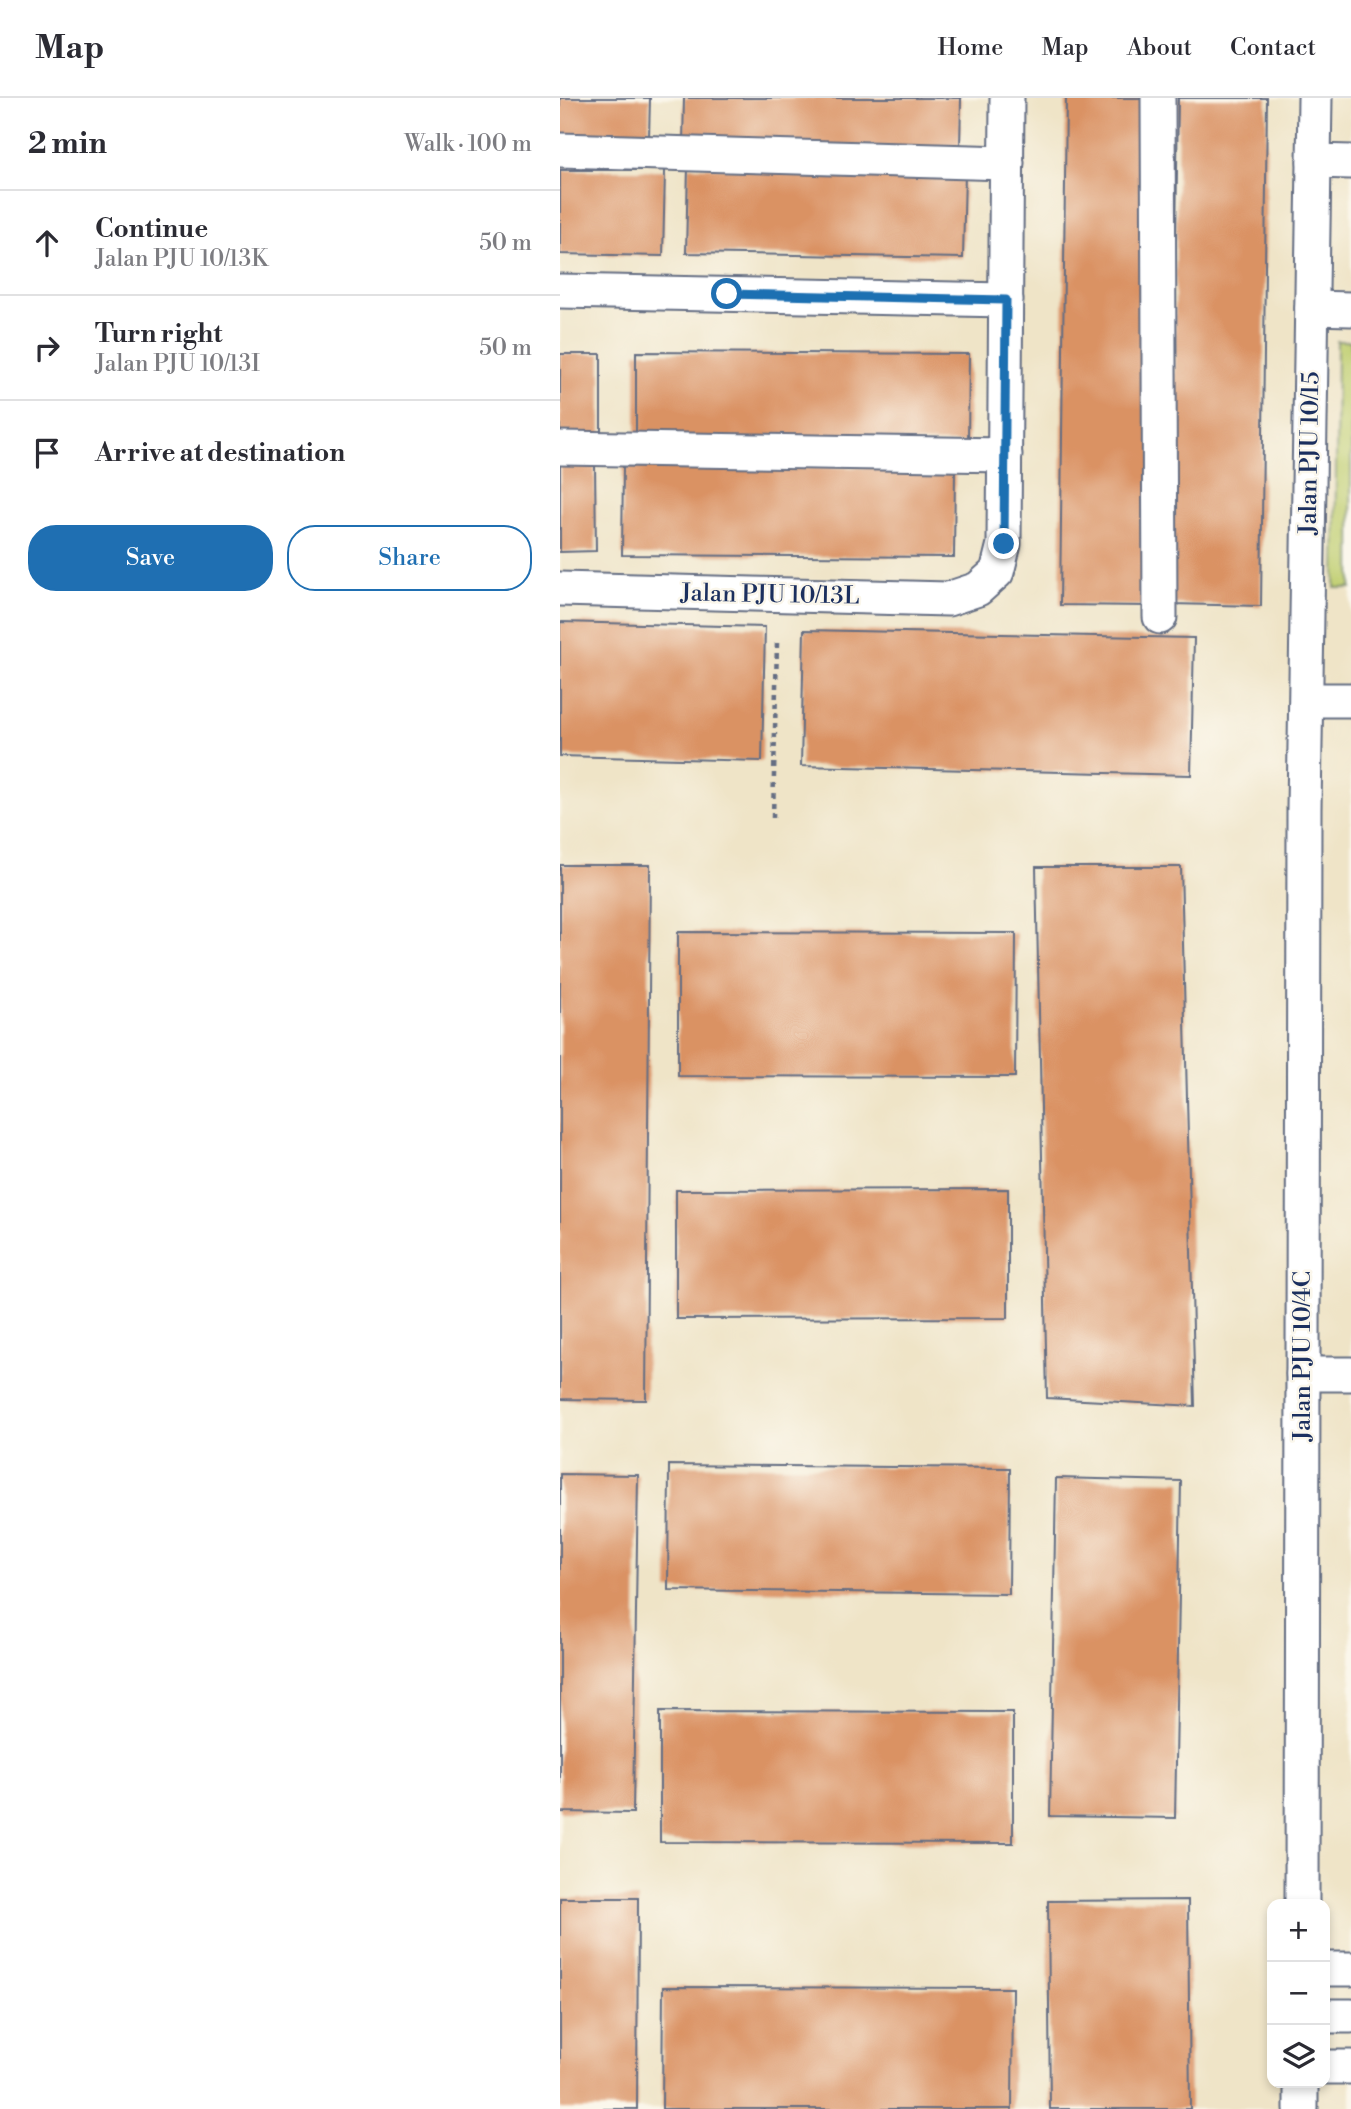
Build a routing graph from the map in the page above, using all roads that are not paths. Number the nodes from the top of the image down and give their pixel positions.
1 (1007, 98) edge
2 (1158, 98) edge
3 (1315, 98) edge
4 (560, 150) edge
5 (1314, 161) junction
6 (1351, 162) edge
7 (1007, 163) junction
8 (560, 291) edge
9 (1006, 300) junction
10 (1312, 308) junction
11 (1351, 309) edge
12 (560, 448) edge
13 (1005, 455) junction
14 (560, 589) edge
15 (1160, 617) dead end
16 (1307, 700) junction
17 (1351, 700) edge
18 (1304, 808) joint
19 (1303, 1374) junction
20 (1351, 1374) edge
21 (1302, 1899) edge
22 (1330, 1969) edge
23 (1351, 1969) edge
24 (1330, 2016) edge
25 (1351, 2016) edge
26 (1330, 2067) edge
27 (1351, 2067) edge
28 (1301, 2088) edge
29 (1301, 2109) edge

1 - 7 street
2 - 15 street
3 - 5 street, Jalan PJU 10/15
4 - 7 street
5 - 6 street
5 - 10 street, Jalan PJU 10/15
7 - 9 street
8 - 9 street
9 - 13 street
10 - 11 street
10 - 16 street, Jalan PJU 10/15
12 - 13 street
13 - 14 street, Jalan PJU 10/13L
16 - 17 street
16 - 18 street, Jalan PJU 10/15
18 - 19 street, Jalan PJU 10/4C
19 - 20 street
19 - 21 street, Jalan PJU 10/4C
22 - 23 street
24 - 25 street
26 - 27 street
28 - 29 street

